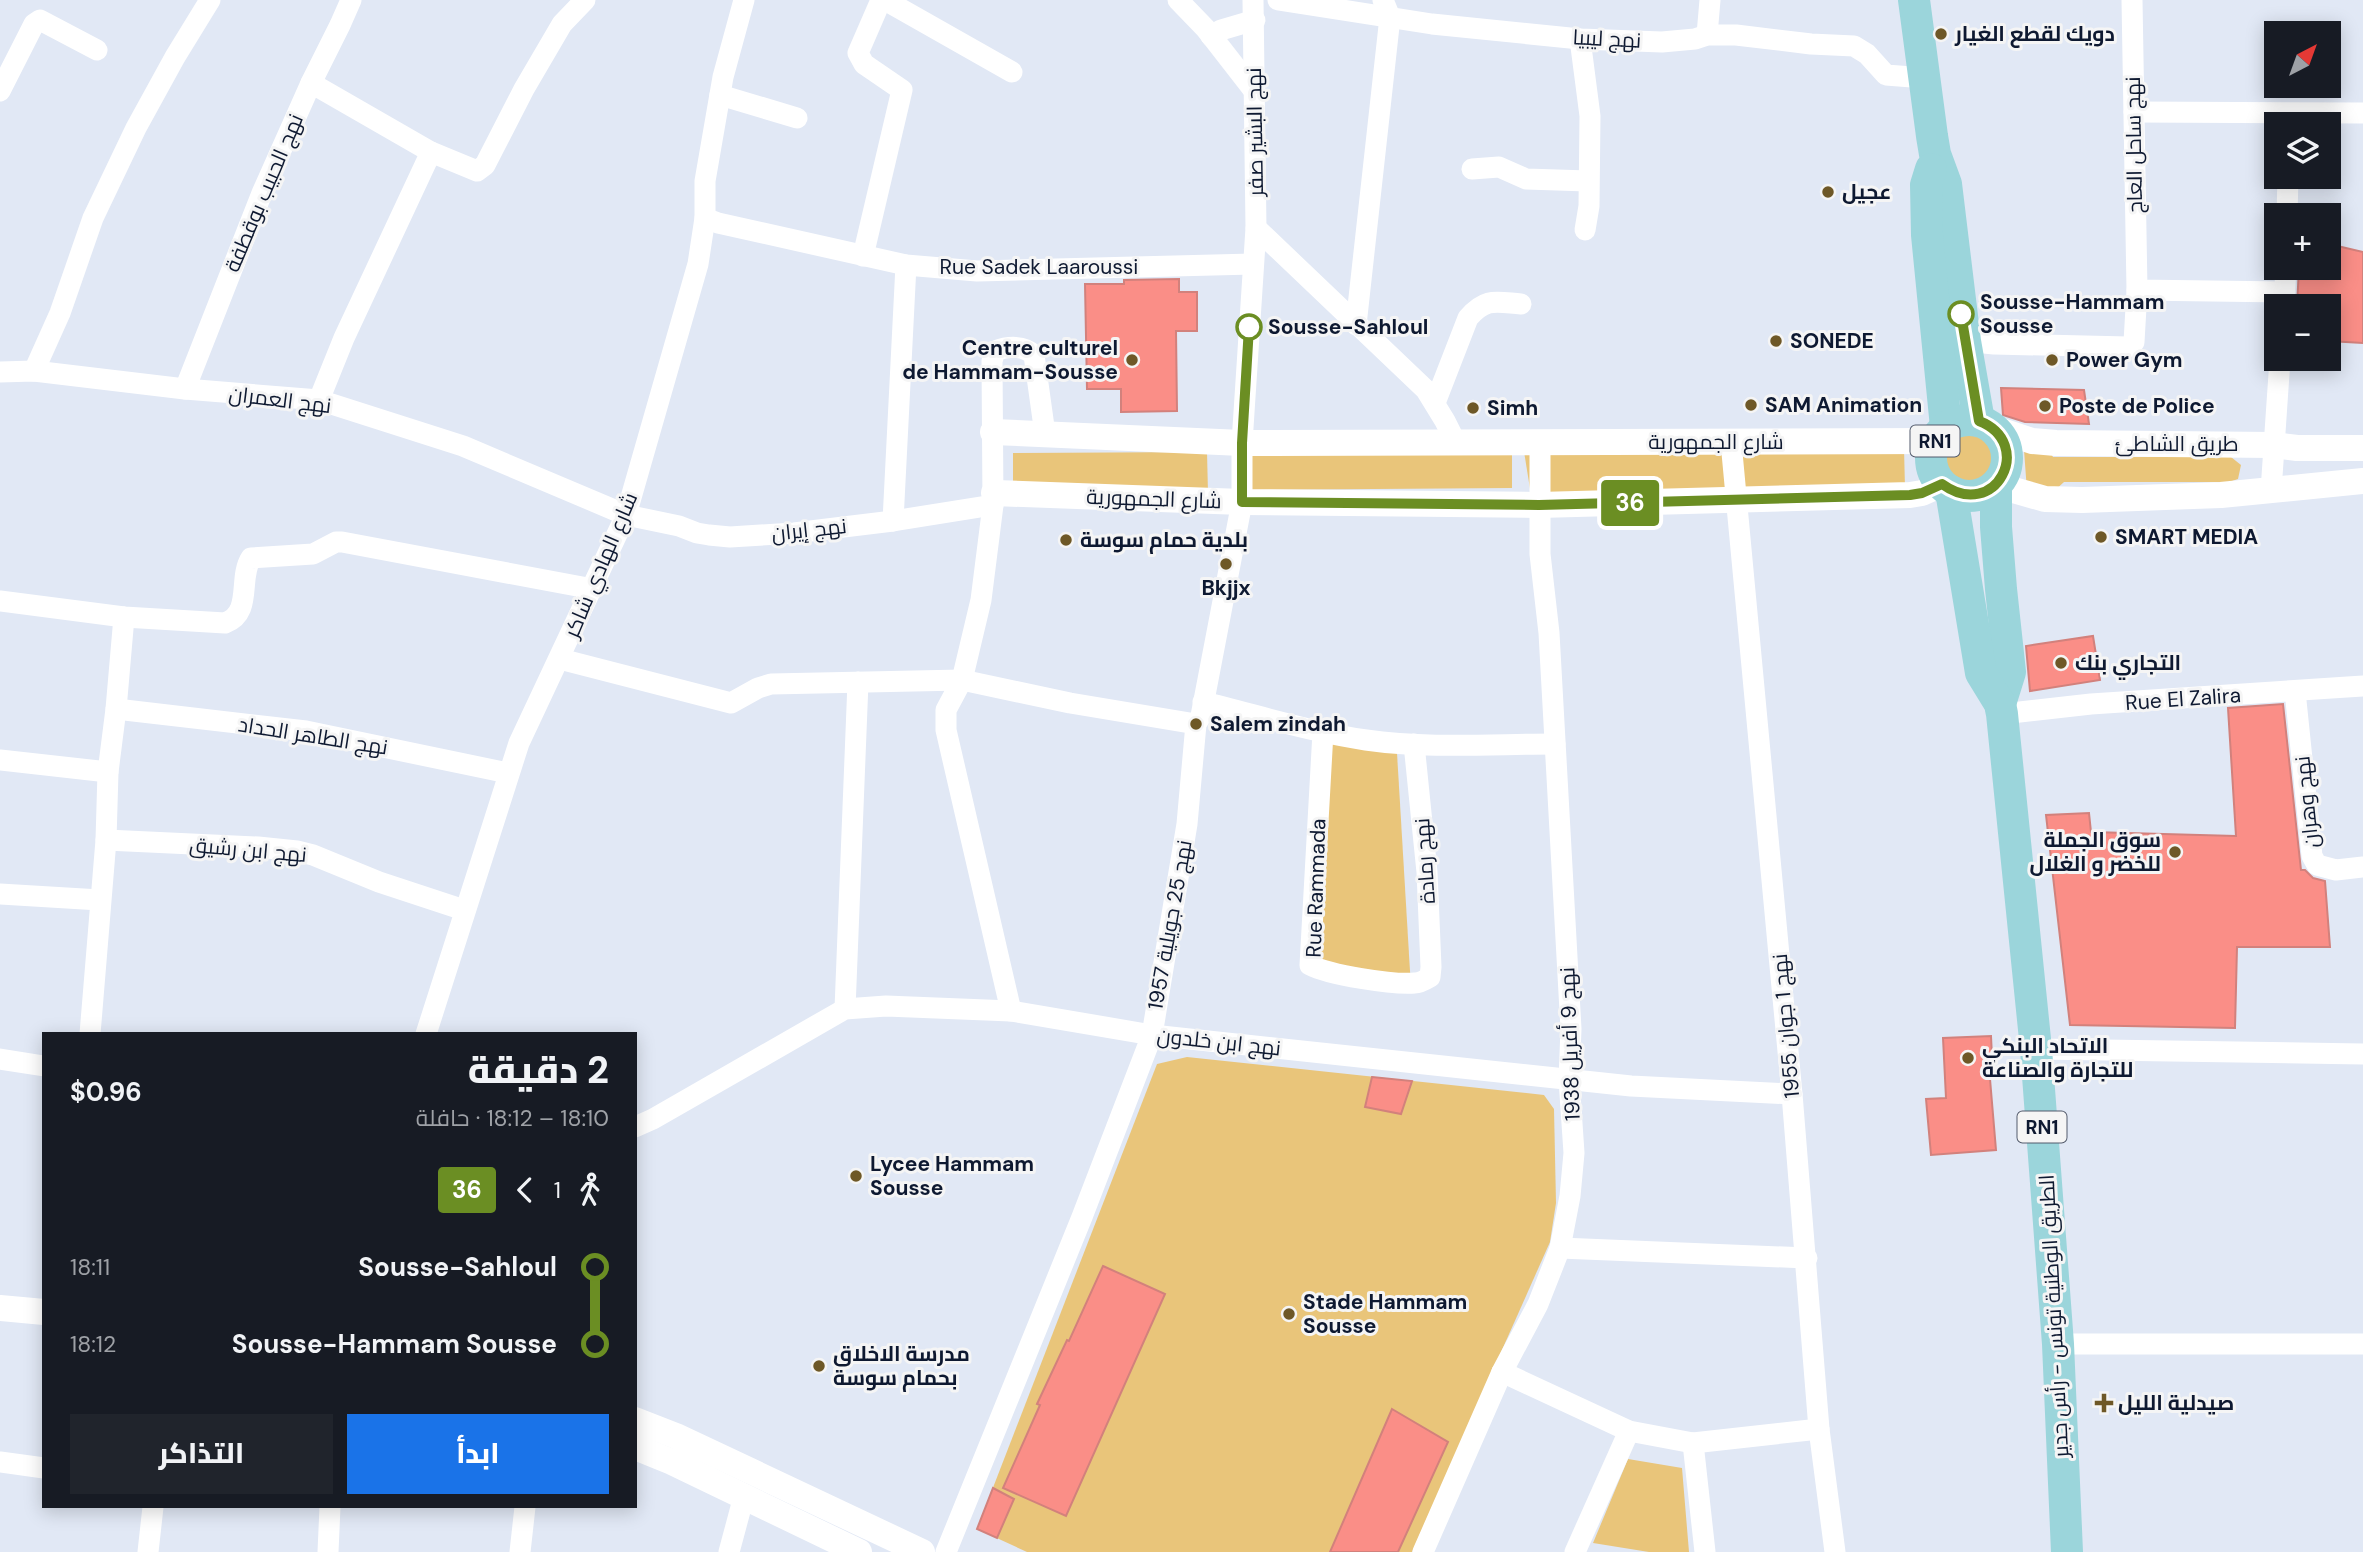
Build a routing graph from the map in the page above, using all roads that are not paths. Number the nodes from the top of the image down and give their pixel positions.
1 (210, 0) edge
2 (351, 0) edge
3 (585, 0) edge
4 (744, 0) edge
5 (883, 0) edge
6 (1178, 0) edge
7 (1278, 0) edge
8 (1710, 0) edge
9 (1914, 0) edge
10 (2132, 0) edge
11 (1387, 8) edge
12 (1254, 10) edge
13 (1707, 35) junction
14 (1211, 36) junction
15 (1580, 39) junction
16 (97, 50) dead end
17 (1012, 72) dead end
18 (1925, 78) junction
19 (311, 83) junction
20 (0, 91) edge
21 (1255, 92) junction
22 (720, 95) junction
23 (2134, 112) junction
24 (2363, 113) edge
25 (2341, 115) edge
26 (2264, 117) edge
27 (797, 118) dead end
28 (431, 152) junction
29 (1935, 154) junction
30 (1472, 169) dead end
31 (1588, 181) junction
32 (705, 218) junction
33 (1256, 228) junction
34 (1585, 230) dead end
35 (863, 256) junction
36 (1253, 264) junction
37 (906, 265) junction
38 (2137, 290) junction
39 (2264, 298) edge
40 (1521, 304) dead end
41 (1356, 325) junction
42 (1965, 341) junction
43 (34, 371) junction
44 (2279, 371) edge
45 (0, 372) edge
46 (186, 389) junction
47 (319, 400) junction
48 (1435, 403) junction
49 (1986, 424) junction
50 (993, 432) junction
51 (1045, 434) junction
52 (1940, 434) junction
53 (1540, 442) junction
54 (1731, 442) junction
55 (1242, 443) junction
56 (1456, 443) junction
57 (2274, 445) junction
58 (2363, 449) edge
59 (2363, 481) edge
60 (1996, 485) junction
61 (1946, 488) junction
62 (2272, 491) junction
63 (993, 499) junction
64 (1735, 500) junction
65 (1242, 502) junction
66 (1539, 505) junction
67 (626, 515) junction
68 (893, 521) junction
69 (593, 589) junction
70 (0, 601) edge
71 (124, 617) junction
72 (560, 659) junction
73 (962, 680) junction
74 (858, 682) junction
75 (2363, 686) edge
76 (2295, 691) junction
77 (1203, 702) junction
78 (116, 709) junction
79 (2001, 709) junction
80 (1196, 724) junction
81 (1323, 732) junction
82 (1414, 744) junction
83 (1555, 744) junction
84 (0, 760) edge
85 (108, 772) junction
86 (508, 774) junction
87 (106, 839) junction
88 (2363, 867) edge
89 (0, 894) edge
90 (100, 901) junction
91 (464, 910) junction
92 (1430, 977) joint
93 (845, 1009) junction
94 (1011, 1011) junction
95 (90, 1032) edge
96 (427, 1032) edge
97 (1152, 1035) junction
98 (2036, 1049) junction
99 (2363, 1054) edge
100 (0, 1059) edge
101 (42, 1066) edge
102 (1569, 1079) junction
103 (1792, 1094) junction
104 (637, 1126) edge
105 (1560, 1248) junction
106 (1807, 1258) junction
107 (0, 1308) edge
108 (42, 1312) edge
109 (2363, 1343) edge
110 (2058, 1344) junction
111 (1502, 1372) junction
112 (637, 1421) edge
113 (1819, 1429) junction
114 (1629, 1431) junction
115 (1693, 1443) junction
116 (637, 1448) edge
117 (0, 1462) edge
118 (42, 1468) edge
119 (744, 1496) junction
120 (153, 1508) edge
121 (330, 1508) edge
122 (525, 1508) edge
123 (148, 1552) edge
124 (328, 1552) edge
125 (520, 1552) edge
126 (729, 1552) edge
127 (859, 1552) edge
128 (922, 1552) edge
129 (946, 1552) edge
130 (1423, 1552) edge
131 (1575, 1552) edge
132 (1705, 1552) edge
133 (1835, 1552) edge
134 (2067, 1552) edge

1 - 43 street
2 - 19 street, نهج الحبيب بوقطفة
3 - 28 street
4 - 22 street, شارع الهادي شاكر
5 - 17 street
5 - 35 street
6 - 14 street
7 - 11 street, نهج ليبيا
8 - 13 street
9 - 18 main road, RN1
10 - 23 street, نهج ساحل العاج
11 - 15 street, نهج ليبيا
11 - 41 street
12 - 14 street
12 - 21 street, نهج البشير صفر
13 - 15 street, نهج ليبيا
13 - 18 street, نهج ليبيا
14 - 21 street
15 - 31 street
16 - 20 street
18 - 29 main road, RN1
19 - 28 street
19 - 46 street, نهج الحبيب بوقطفة
21 - 33 street, نهج البشير صفر
22 - 27 street
22 - 32 street, شارع الهادي شاكر
23 - 26 street
23 - 38 street, نهج ساحل العاج
24 - 25 street
28 - 47 street
29 - 42 main road, RN1
29 - 52 main road, RN1
30 - 31 street
31 - 34 street
32 - 35 street, Rue Sadek Laaroussi
32 - 67 street, شارع الهادي شاكر
33 - 36 street, نهج البشير صفر
33 - 41 street
35 - 37 street, Rue Sadek Laaroussi
36 - 37 street, Rue Sadek Laaroussi
36 - 55 street, نهج 25 جويلية 1957
37 - 68 street
38 - 39 street
38 - 42 street, نهج ساحل العاج
40 - 48 street
41 - 48 street
42 - 49 main road, RN1
43 - 45 street, نهج العمران
43 - 46 street, نهج العمران
44 - 57 street
46 - 47 street, نهج العمران
47 - 67 street, نهج العمران
48 - 56 street
49 - 52 main road, RN1
49 - 57 street, طريق الشاطئ
49 - 60 main road, RN1
50 - 51 street, شارع الجمهورية
50 - 51 street
50 - 63 street
51 - 55 street, شارع الجمهورية
52 - 54 street, شارع الجمهورية
52 - 61 main road, RN1
53 - 54 street, شارع الجمهورية
53 - 56 street, شارع الجمهورية
53 - 66 street, نهج 9 أفريل 1938
54 - 64 street, نهج 1 جوان 1955
55 - 56 street, شارع الجمهورية
55 - 65 street, نهج 25 جويلية 1957
57 - 58 street, طريق الشاطئ
57 - 62 street
59 - 62 street
60 - 61 main road
60 - 62 street
60 - 79 main road, الطريق الوطنية تونس - رأس جدير / RN1
61 - 64 street, شارع الجمهورية
61 - 79 main road, الطريق الوطنية تونس - رأس جدير / RN1
63 - 65 street, شارع الجمهورية
63 - 68 street, نهج إيران
63 - 73 street
64 - 66 street, شارع الجمهورية
64 - 103 street, نهج 1 جوان 1955
65 - 66 street, شارع الجمهورية
65 - 77 street, نهج 25 جويلية 1957
66 - 83 street, نهج 9 أفريل 1938
67 - 68 street, نهج إيران
67 - 69 street, شارع الهادي شاكر
69 - 71 street
69 - 72 street, شارع الهادي شاكر
70 - 71 street
71 - 78 street
72 - 74 street
72 - 86 street, شارع الهادي شاكر
73 - 74 street
73 - 80 street
73 - 94 street
74 - 93 street
75 - 76 street, Rue El Zalira
76 - 79 street, Rue El Zalira
76 - 88 street, نهج وهران
77 - 80 street, نهج 25 جويلية 1957
77 - 81 street
78 - 85 street
78 - 86 street, نهج الطاهر الحداد
79 - 98 main road, الطريق الوطنية تونس - رأس جدير / RN1
80 - 97 street, نهج 25 جويلية 1957
81 - 82 street
81 - 92 street, Rue Rammada
82 - 83 street
82 - 92 street, نهج رمادة
83 - 102 street, نهج 9 أفريل 1938
84 - 85 street
85 - 87 street
86 - 91 street, شارع الهادي شاكر
87 - 90 street
87 - 91 street, نهج ابن رشيق
89 - 90 street
90 - 95 street
91 - 96 street, شارع الهادي شاكر
93 - 94 street, نهج ابن خلدون
93 - 104 street, نهج ابن خلدون
94 - 97 street, نهج ابن خلدون
97 - 102 street, نهج ابن خلدون
97 - 129 street, نهج 25 جويلية 1957
98 - 99 street
98 - 110 main road, الطريق الوطنية تونس - رأس جدير / RN1
100 - 101 street
102 - 103 street, نهج ابن خلدون
102 - 105 street, نهج 9 أفريل 1938
103 - 106 street, نهج 1 جوان 1955
105 - 106 street
105 - 111 street, نهج 9 أفريل 1938
106 - 113 street, نهج 1 جوان 1955
107 - 108 street
109 - 110 street
110 - 134 main road, الطريق الوطنية تونس - رأس جدير / RN1
111 - 114 street
111 - 130 street, نهج 9 أفريل 1938
112 - 128 street
113 - 115 street
113 - 133 street, نهج 1 جوان 1955
114 - 115 street
114 - 131 street
115 - 132 street
116 - 119 street
117 - 118 street
119 - 126 street
119 - 127 street
120 - 123 street
121 - 124 street
122 - 125 street

